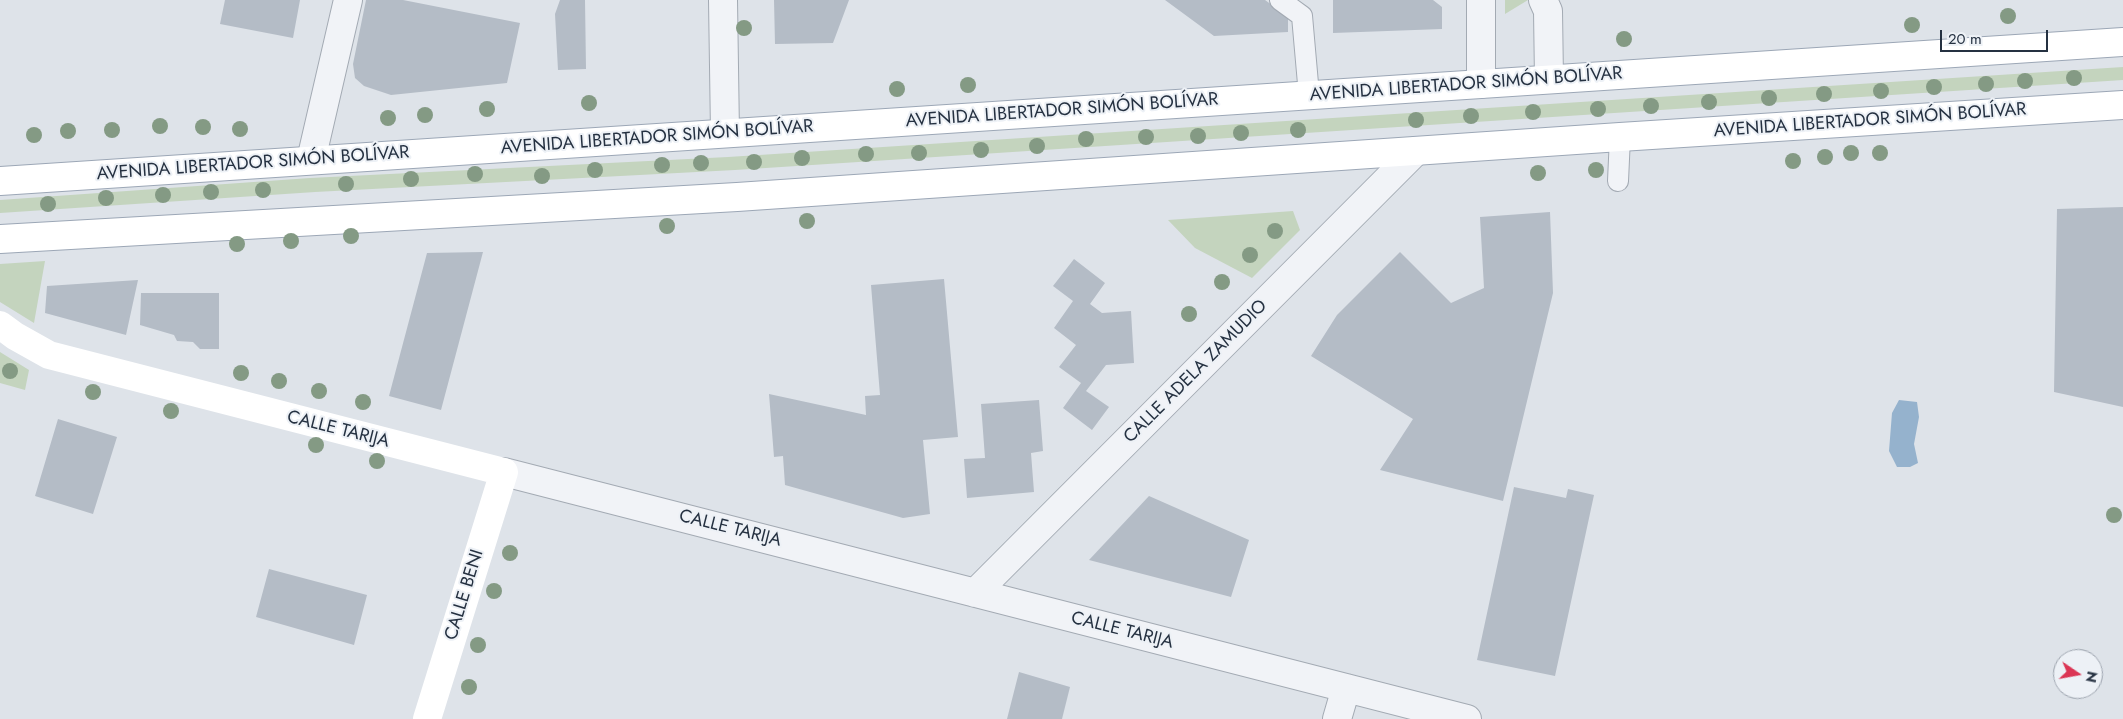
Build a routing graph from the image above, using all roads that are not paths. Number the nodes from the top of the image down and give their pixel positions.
1 (348, 0) edge
2 (723, 0) edge
3 (1280, 0) edge
4 (1481, 0) edge
5 (1551, 4) edge
6 (2123, 42) edge
7 (1549, 79) junction
8 (1481, 84) junction
9 (1309, 95) junction
10 (2123, 105) edge
11 (726, 133) junction
12 (1620, 137) junction
13 (1416, 151) junction
14 (311, 160) junction
15 (0, 181) edge
16 (1618, 181) dead end
17 (0, 240) edge
18 (0, 325) edge
19 (504, 472) junction
20 (975, 593) junction
21 (1346, 688) junction
22 (427, 719) edge
23 (1337, 719) edge
24 (1467, 719) edge

1 - 14 street
2 - 11 street
3 - 9 lane
4 - 8 street
5 - 7 street
6 - 7 main road, AVENIDA LIBERTADOR SIMÓN BOLÍVAR
7 - 8 main road, AVENIDA LIBERTADOR SIMÓN BOLÍVAR
8 - 9 main road, AVENIDA LIBERTADOR SIMÓN BOLÍVAR
9 - 11 main road, AVENIDA LIBERTADOR SIMÓN BOLÍVAR
10 - 12 main road, AVENIDA LIBERTADOR SIMÓN BOLÍVAR
11 - 14 main road, AVENIDA LIBERTADOR SIMÓN BOLÍVAR
12 - 13 main road, AVENIDA LIBERTADOR SIMÓN BOLÍVAR
12 - 16 lane
13 - 17 main road, AVENIDA LIBERTADOR SIMÓN BOLÍVAR
13 - 20 street, CALLE ADELA ZAMUDIO
14 - 15 main road, AVENIDA LIBERTADOR SIMÓN BOLÍVAR
18 - 19 main road, CALLE TARIJA
19 - 20 street, CALLE TARIJA
19 - 22 main road, CALLE BENI
20 - 21 street, CALLE TARIJA
21 - 23 street
21 - 24 street, CALLE TARIJA

